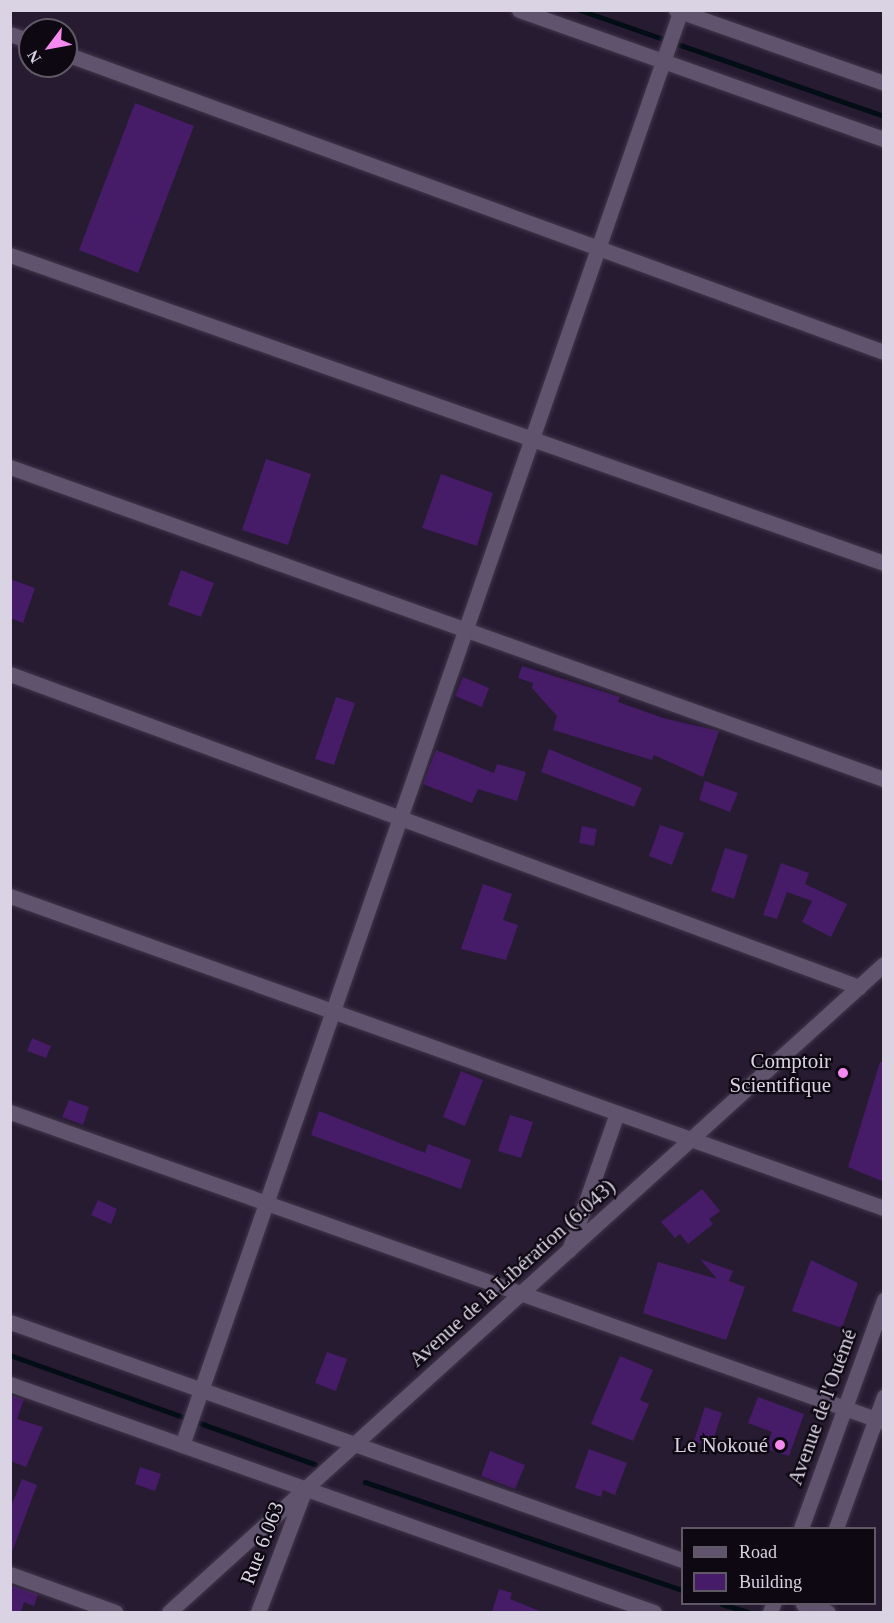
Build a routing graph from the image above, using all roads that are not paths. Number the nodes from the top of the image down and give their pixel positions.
1 (519, 10) edge
2 (679, 13) edge
3 (665, 57) junction
4 (78, 58) edge
5 (884, 83) edge
6 (884, 139) edge
7 (598, 249) junction
8 (10, 255) edge
9 (884, 352) edge
10 (531, 442) junction
11 (10, 467) edge
12 (884, 563) edge
13 (466, 629) junction
14 (10, 674) edge
15 (884, 779) edge
16 (401, 817) junction
17 (10, 896) edge
18 (884, 964) edge
19 (859, 987) junction
20 (333, 1011) junction
21 (10, 1112) edge
22 (617, 1113) junction
23 (691, 1139) junction
24 (266, 1203) junction
25 (884, 1208) edge
26 (569, 1250) junction
27 (520, 1294) junction
28 (884, 1300) edge
29 (10, 1322) edge
30 (10, 1384) edge
31 (201, 1389) junction
32 (884, 1396) edge
33 (844, 1408) junction
34 (879, 1420) edge
35 (357, 1442) junction
36 (182, 1445) junction
37 (305, 1489) junction
38 (801, 1527) edge
39 (836, 1527) edge
40 (681, 1560) edge
41 (10, 1574) edge
42 (806, 1606) edge
43 (115, 1612) edge
44 (169, 1612) edge
45 (258, 1612) edge
46 (654, 1612) edge
47 (828, 1612) edge

1 - 3 street
2 - 3 street
2 - 5 street
3 - 6 street
3 - 7 street
4 - 7 street
7 - 9 street
7 - 10 street
8 - 10 street
10 - 12 street
10 - 13 street
11 - 13 street
13 - 15 street
13 - 16 street
14 - 16 street
16 - 19 street
16 - 20 street
17 - 20 street
18 - 19 street, Avenue de la Libération (6.043)
19 - 23 street, Avenue de la Libération (6.043)
20 - 22 street
20 - 24 street
21 - 24 street
22 - 23 street
22 - 26 street
23 - 25 street
23 - 26 street, Avenue de la Libération (6.043)
24 - 27 street
24 - 31 street
26 - 27 street, Avenue de la Libération (6.043)
27 - 33 street
27 - 35 street, Avenue de la Libération (6.043)
28 - 33 street, Avenue de l'Ouémé
29 - 31 street
30 - 36 street
31 - 35 street
31 - 36 street
32 - 34 street
33 - 34 street
33 - 38 street, Avenue de l'Ouémé
34 - 39 street
35 - 37 street, Avenue de la Libération (6.043)
35 - 40 street
36 - 37 street
37 - 44 street, Avenue de la Libération (6.043)
37 - 45 street, Rue 6.063
37 - 46 street
41 - 43 street
42 - 47 street

